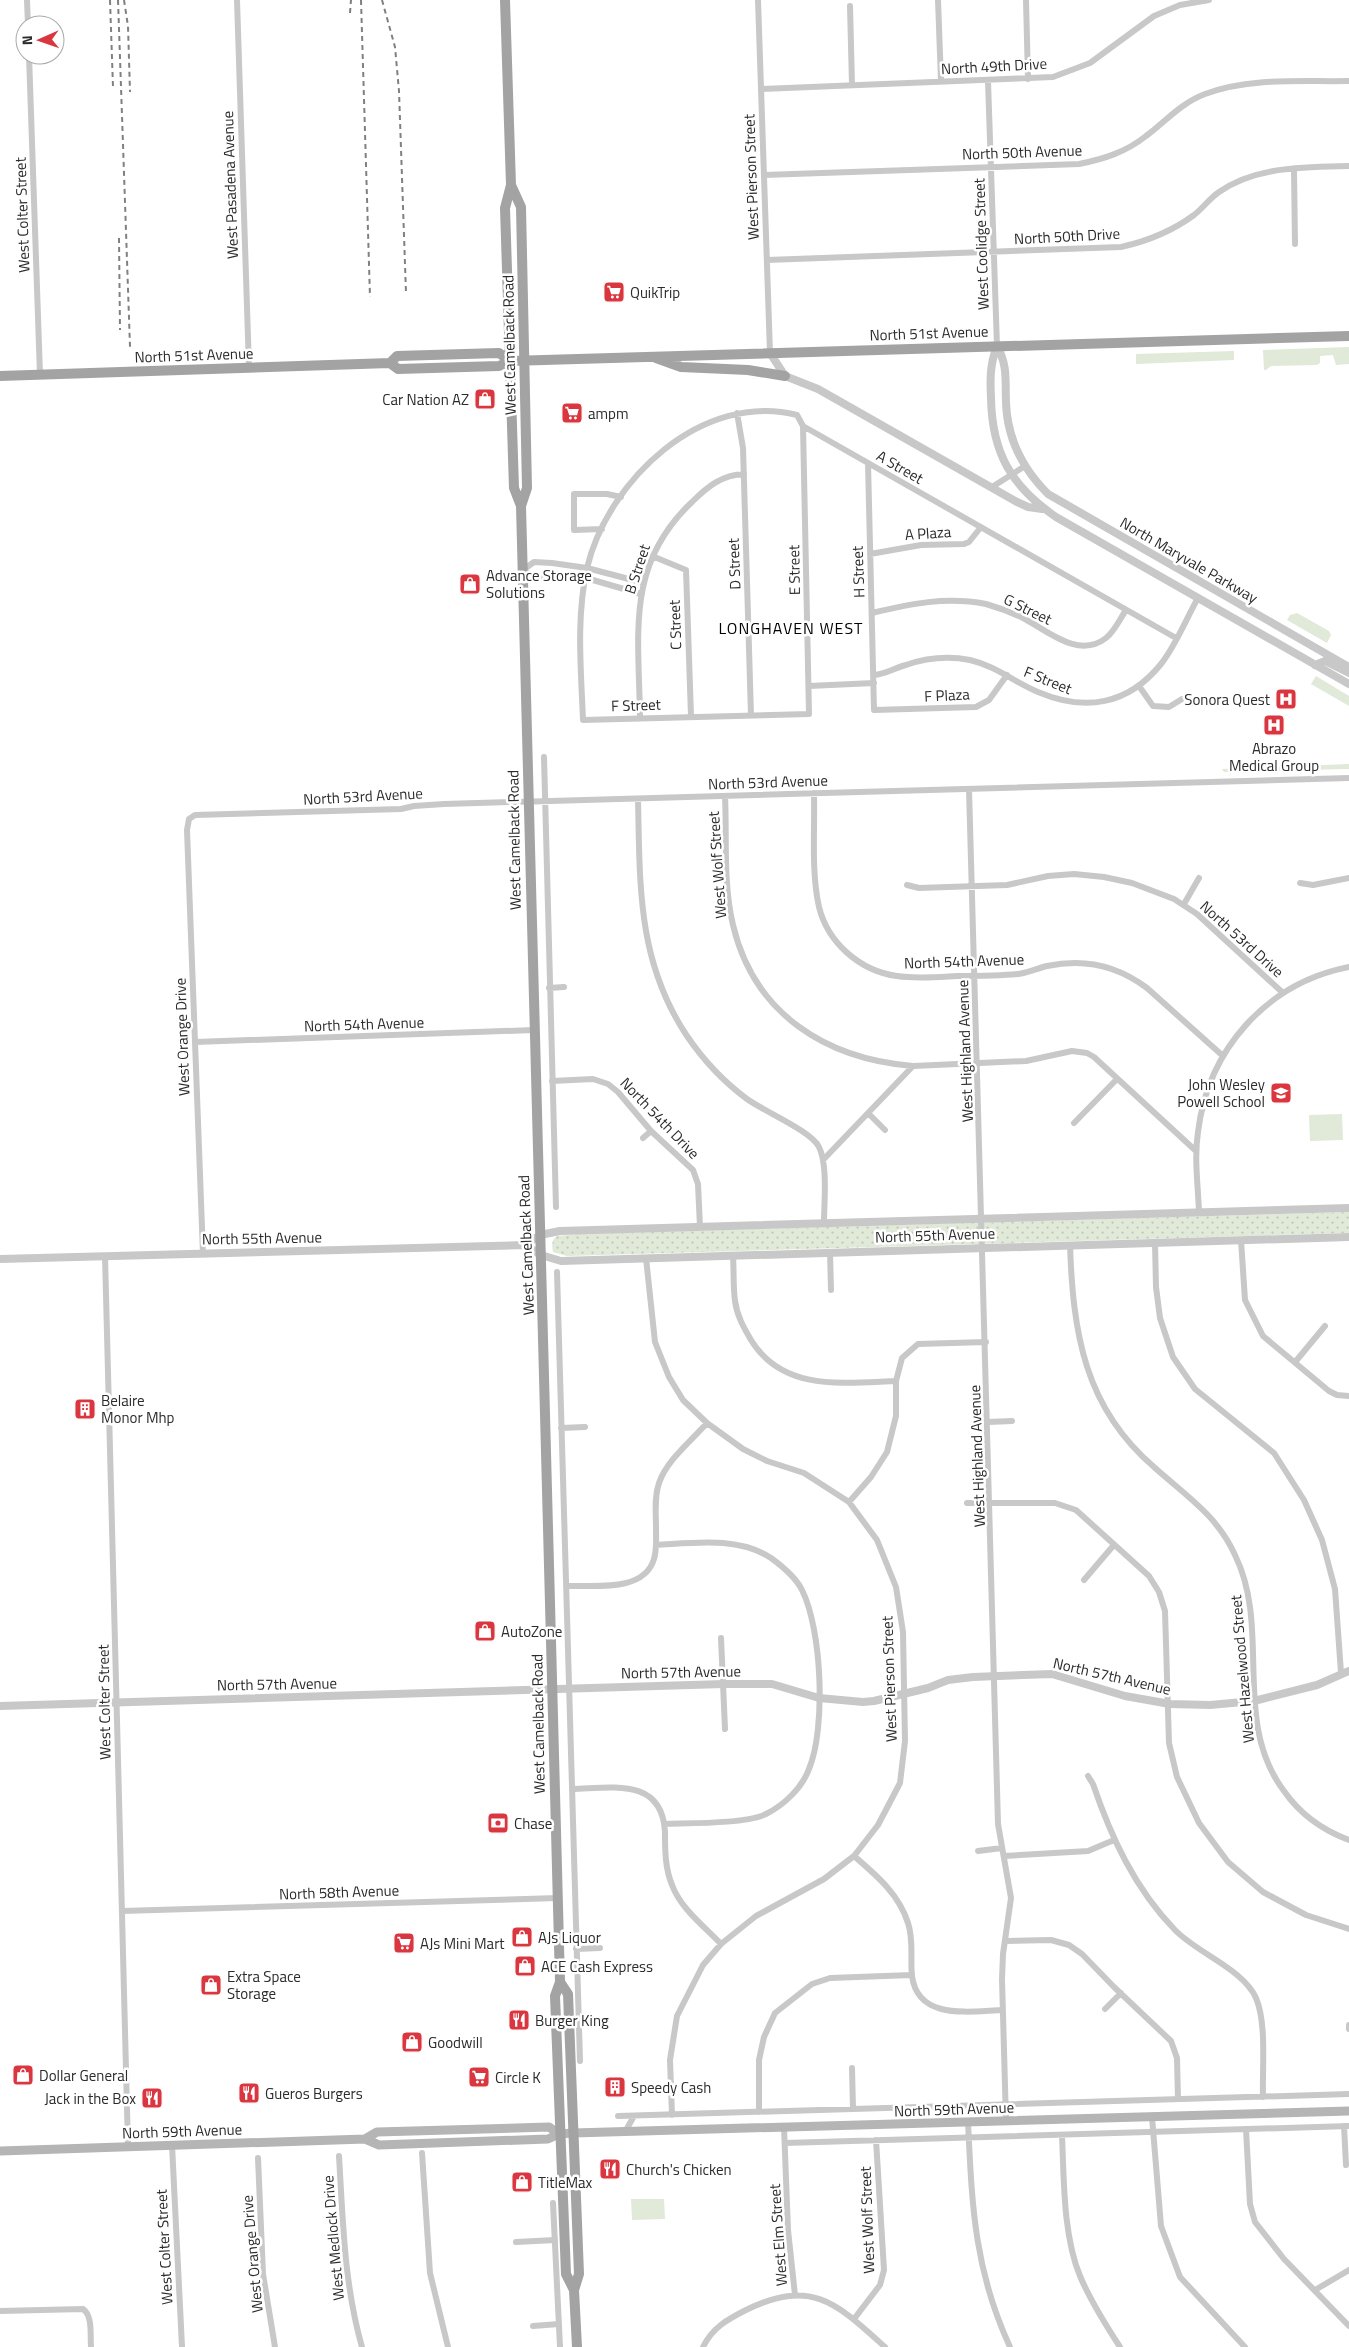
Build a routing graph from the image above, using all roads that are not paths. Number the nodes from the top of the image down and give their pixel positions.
1 (27, 0) edge
2 (237, 0) edge
3 (505, 0) edge
4 (758, 0) edge
5 (938, 0) edge
6 (1026, 0) edge
7 (1209, 0) edge
8 (850, 6) dead end
9 (28, 15) edge
10 (29, 65) edge
11 (1028, 79) junction
12 (1349, 80) edge
13 (988, 81) junction
14 (941, 82) junction
15 (852, 85) junction
16 (761, 89) junction
17 (991, 166) junction
18 (1349, 166) edge
19 (1294, 169) junction
20 (764, 175) junction
21 (511, 185) junction
22 (1295, 244) dead end
23 (994, 253) junction
24 (767, 260) junction
25 (1349, 336) edge
26 (998, 346) junction
27 (770, 353) junction
28 (650, 356) junction
29 (523, 360) junction
30 (510, 361) junction
31 (249, 368) junction
32 (40, 375) junction
33 (0, 376) edge
34 (785, 376) junction
35 (737, 413) junction
36 (803, 426) junction
37 (868, 463) junction
38 (1025, 466) junction
39 (744, 474) junction
40 (1011, 476) junction
41 (992, 487) junction
42 (621, 497) junction
43 (521, 506) junction
44 (1044, 509) junction
45 (981, 527) junction
46 (602, 529) junction
47 (870, 554) junction
48 (652, 556) junction
49 (588, 568) junction
50 (523, 570) junction
51 (586, 578) junction
52 (644, 583) junction
53 (641, 594) junction
54 (1198, 598) junction
55 (1126, 610) junction
56 (872, 613) junction
57 (1276, 626) junction
58 (1176, 638) junction
59 (1279, 644) junction
60 (1315, 665) junction
61 (1349, 667) edge
62 (1349, 673) edge
63 (874, 675) junction
64 (1006, 675) junction
65 (874, 682) junction
66 (1349, 684) edge
67 (809, 686) junction
68 (1139, 686) junction
69 (1182, 699) dead end
70 (874, 710) joint
71 (809, 714) joint
72 (751, 715) junction
73 (691, 716) junction
74 (640, 718) junction
75 (583, 720) joint
76 (544, 757) dead end
77 (1349, 778) edge
78 (970, 789) junction
79 (814, 793) junction
80 (725, 796) junction
81 (638, 799) junction
82 (545, 801) junction
83 (528, 802) junction
84 (189, 819) joint
85 (1199, 878) dead end
86 (1349, 878) edge
87 (1300, 883) dead end
88 (907, 886) dead end
89 (972, 886) junction
90 (1184, 904) junction
91 (1349, 967) edge
92 (975, 976) junction
93 (564, 987) dead end
94 (549, 988) junction
95 (1282, 992) junction
96 (534, 1030) junction
97 (195, 1042) junction
98 (1222, 1056) junction
99 (978, 1063) junction
100 (913, 1066) junction
101 (1117, 1079) junction
102 (552, 1081) junction
103 (869, 1114) junction
104 (1074, 1124) dead end
105 (885, 1130) dead end
106 (651, 1131) junction
107 (643, 1138) dead end
108 (1196, 1151) junction
109 (823, 1160) junction
110 (556, 1207) dead end
111 (1349, 1208) edge
112 (1198, 1212) junction
113 (982, 1217) junction
114 (824, 1223) junction
115 (700, 1227) junction
116 (540, 1235) junction
117 (1349, 1237) edge
118 (1241, 1240) junction
119 (1155, 1242) junction
120 (525, 1245) junction
121 (1070, 1245) junction
122 (983, 1248) junction
123 (830, 1252) junction
124 (203, 1254) junction
125 (541, 1255) junction
126 (105, 1256) junction
127 (733, 1256) junction
128 (646, 1258) junction
129 (0, 1260) edge
130 (557, 1272) dead end
131 (831, 1290) dead end
132 (1325, 1326) dead end
133 (986, 1342) junction
134 (1296, 1361) junction
135 (896, 1381) junction
136 (1349, 1396) edge
137 (1012, 1421) dead end
138 (988, 1422) junction
139 (707, 1423) junction
140 (585, 1427) dead end
141 (561, 1428) junction
142 (849, 1502) junction
143 (967, 1503) dead end
144 (991, 1503) junction
145 (656, 1544) junction
146 (1113, 1546) junction
147 (1084, 1580) dead end
148 (566, 1586) junction
149 (722, 1638) dead end
150 (1345, 1672) edge
151 (996, 1675) junction
152 (724, 1684) junction
153 (553, 1688) junction
154 (569, 1688) junction
155 (904, 1693) junction
156 (819, 1698) junction
157 (1254, 1701) junction
158 (116, 1702) junction
159 (1170, 1704) junction
160 (0, 1706) edge
161 (725, 1729) dead end
162 (1088, 1776) dead end
163 (572, 1789) junction
164 (664, 1824) junction
165 (1114, 1840) junction
166 (1349, 1840) edge
167 (1002, 1848) junction
168 (978, 1851) dead end
169 (854, 1856) junction
170 (1004, 1856) junction
171 (558, 1898) junction
172 (122, 1911) junction
173 (1349, 1929) edge
174 (1005, 1941) junction
175 (721, 1944) junction
176 (600, 1948) dead end
177 (576, 1949) junction
178 (912, 1975) junction
179 (560, 1982) junction
180 (1120, 1994) junction
181 (1105, 2009) dead end
182 (1004, 2010) junction
183 (1349, 2025) edge
184 (1349, 2029) edge
185 (575, 2045) junction
186 (580, 2061) dead end
187 (852, 2068) dead end
188 (1349, 2094) edge
189 (1263, 2097) junction
190 (1178, 2099) junction
191 (1006, 2104) junction
192 (853, 2109) junction
193 (1349, 2111) edge
194 (759, 2112) junction
195 (672, 2114) junction
196 (618, 2116) dead end
197 (634, 2116) junction
198 (1152, 2117) junction
199 (1006, 2121) junction
200 (968, 2122) junction
201 (1347, 2126) edge
202 (784, 2127) junction
203 (1246, 2129) junction
204 (625, 2132) junction
205 (1153, 2132) junction
206 (574, 2133) junction
207 (559, 2134) junction
208 (1062, 2135) junction
209 (969, 2138) junction
210 (366, 2139) junction
211 (876, 2140) junction
212 (785, 2143) junction
213 (172, 2145) junction
214 (128, 2146) junction
215 (0, 2150) edge
216 (422, 2153) dead end
217 (339, 2156) dead end
218 (258, 2158) dead end
219 (1346, 2165) dead end
220 (553, 2203) dead end
221 (558, 2218) junction
222 (555, 2240) junction
223 (516, 2242) dead end
224 (1349, 2270) edge
225 (574, 2290) junction
226 (1315, 2290) junction
227 (795, 2295) junction
228 (0, 2311) edge
229 (854, 2320) junction
230 (559, 2324) junction
231 (533, 2326) dead end
232 (1349, 2326) edge
233 (91, 2347) edge
234 (182, 2347) edge
235 (275, 2347) edge
236 (362, 2347) edge
237 (448, 2347) edge
238 (560, 2347) edge
239 (577, 2347) edge
240 (703, 2347) edge
241 (885, 2347) edge
242 (1010, 2347) edge
243 (1120, 2347) edge
244 (1245, 2347) edge

1 - 9 street
2 - 31 street, West Pasadena Avenue
3 - 21 main road, West Camelback Road
4 - 16 street, West Pierson Street
5 - 14 street
6 - 11 street
7 - 11 street, North 49th Drive
8 - 15 street
10 - 32 street, West Colter Street
11 - 13 street, North 49th Drive
12 - 17 street, North 50th Avenue
13 - 14 street, North 49th Drive
13 - 17 street, West Coolidge Street
14 - 15 street, North 49th Drive
15 - 16 street, North 49th Drive
16 - 20 street, West Pierson Street
17 - 20 street, North 50th Avenue
17 - 23 street, West Coolidge Street
18 - 19 street, North 50th Drive
19 - 22 street
19 - 23 street, North 50th Drive
20 - 24 street, West Pierson Street
21 - 29 main road, West Camelback Road
21 - 30 main road, West Camelback Road
23 - 24 street, North 50th Drive
23 - 26 street, West Coolidge Street
24 - 27 street, West Pierson Street
25 - 26 main road, North 51st Avenue
26 - 27 main road, North 51st Avenue
26 - 38 street, North Maryvale Parkway
26 - 40 street, North Maryvale Parkway
27 - 28 main road, North 51st Avenue
27 - 34 street
28 - 29 main road, North 51st Avenue
28 - 34 main road
29 - 30 main road, North 51st Avenue
29 - 43 main road, West Camelback Road
30 - 31 main road, North 51st Avenue
30 - 43 main road, West Camelback Road
31 - 32 main road, North 51st Avenue
32 - 33 main road, North 51st Avenue
34 - 41 street, North Maryvale Parkway
35 - 36 street, A Street
35 - 39 street, D Street
35 - 42 street, A Street
36 - 37 street, A Street
36 - 67 street, E Street
37 - 45 street, A Street
37 - 47 street, H Street
38 - 40 street
38 - 57 street, North Maryvale Parkway
39 - 48 street, B Street
39 - 72 street, D Street
40 - 41 street
40 - 44 street, North Maryvale Parkway
41 - 44 street, North Maryvale Parkway
42 - 46 street, A Street
42 - 46 street
43 - 50 main road, West Camelback Road
44 - 54 street, North Maryvale Parkway
45 - 47 street, A Plaza
45 - 55 street, A Street
46 - 49 street, A Street
47 - 56 street, H Street
48 - 52 street, B Street
48 - 73 street, C Street
49 - 50 street
49 - 51 street, A Street
49 - 52 street
50 - 51 street
50 - 83 main road, West Camelback Road
51 - 53 street
51 - 75 street, A Street
52 - 53 street, B Street
53 - 74 street, B Street
54 - 58 street, F Street
54 - 59 street, North Maryvale Parkway
55 - 56 street, G Street
55 - 58 street, A Street
56 - 63 street, H Street
57 - 59 street
57 - 61 street, North Maryvale Parkway
58 - 68 street, F Street
59 - 60 street, North Maryvale Parkway
60 - 62 street
60 - 66 street, North Maryvale Parkway
63 - 64 street, F Street
63 - 65 street, H Street
64 - 68 street, F Street
64 - 70 street, F Plaza
65 - 67 street
65 - 70 street, H Street
67 - 71 street, E Street
68 - 69 street
71 - 72 street, F Street
72 - 73 street, F Street
73 - 74 street, F Street
74 - 75 street, F Street
76 - 82 street, West Camelback Road
77 - 78 street, North 53rd Avenue
78 - 79 street, North 53rd Avenue
78 - 89 street, West Highland Avenue
79 - 80 street, North 53rd Avenue
79 - 92 street, North 54th Avenue
80 - 81 street, North 53rd Avenue
80 - 100 street, West Wolf Street
81 - 82 street, North 53rd Avenue
81 - 109 street
82 - 83 street, North 53rd Avenue
82 - 94 street, West Camelback Road
83 - 84 street, North 53rd Avenue
83 - 96 main road, West Camelback Road
84 - 97 street, West Orange Drive
85 - 90 street, North 53rd Drive
86 - 87 street
88 - 89 street, North 53rd Drive
89 - 90 street, North 53rd Drive
89 - 92 street, West Highland Avenue
90 - 95 street, North 53rd Drive
91 - 95 street
92 - 98 street, North 54th Avenue
92 - 99 street, West Highland Avenue
93 - 94 street
94 - 102 street, West Camelback Road
95 - 98 street
96 - 97 street, North 54th Avenue
96 - 116 main road, West Camelback Road
97 - 124 street, West Orange Drive
98 - 108 street
99 - 100 street
99 - 101 street
99 - 113 street, West Highland Avenue
100 - 103 street
101 - 104 street
101 - 108 street
102 - 106 street, North 54th Drive
102 - 110 street, West Camelback Road
103 - 105 street
103 - 109 street
106 - 107 street
106 - 115 street, North 54th Drive
108 - 112 street
109 - 114 street
111 - 112 street, North 55th Avenue
112 - 113 street, North 55th Avenue
113 - 114 street, North 55th Avenue
113 - 122 street, West Highland Avenue
114 - 115 street, North 55th Avenue
115 - 116 street, North 55th Avenue
116 - 120 street, North 55th Avenue
116 - 125 main road, West Camelback Road
117 - 118 street, North 55th Avenue
118 - 119 street, North 55th Avenue
118 - 134 street
119 - 121 street, North 55th Avenue
119 - 150 street
120 - 124 street, North 55th Avenue
120 - 125 street, North 55th Avenue
121 - 122 street, North 55th Avenue
121 - 157 street, West Hazelwood Street
122 - 123 street, North 55th Avenue
122 - 133 street, West Highland Avenue
123 - 127 street, North 55th Avenue
123 - 131 street
124 - 126 street, North 55th Avenue
125 - 128 street, North 55th Avenue
125 - 153 main road, West Camelback Road
126 - 129 street, North 55th Avenue
126 - 158 street, West Colter Street
127 - 128 street, North 55th Avenue
127 - 135 street
128 - 139 street, West Pierson Street
130 - 141 street, West Camelback Road
132 - 134 street
133 - 135 street
133 - 138 street, West Highland Avenue
134 - 136 street
135 - 142 street
137 - 138 street
138 - 144 street, West Highland Avenue
139 - 142 street, West Pierson Street
139 - 145 street
140 - 141 street
141 - 148 street, West Camelback Road
142 - 155 street, West Pierson Street
143 - 144 street
144 - 146 street
144 - 151 street, West Highland Avenue
145 - 148 street
145 - 156 street
146 - 147 street
146 - 159 street
148 - 154 street, West Camelback Road
149 - 152 street
150 - 157 street, North 57th Avenue
151 - 155 street, North 57th Avenue
151 - 159 street, North 57th Avenue
151 - 167 street, West Highland Avenue
152 - 154 street, North 57th Avenue
152 - 156 street, North 57th Avenue
152 - 161 street
153 - 154 street, North 57th Avenue
153 - 158 street, North 57th Avenue
153 - 171 main road, West Camelback Road
154 - 163 street, West Camelback Road
155 - 156 street, North 57th Avenue
155 - 169 street, West Pierson Street
156 - 164 street
157 - 159 street, North 57th Avenue
157 - 166 street, West Hazelwood Street
158 - 160 street, North 57th Avenue
158 - 172 street, West Colter Street
159 - 173 street
162 - 165 street
163 - 164 street
163 - 177 street, West Camelback Road
164 - 175 street
165 - 170 street
165 - 189 street
167 - 168 street
167 - 170 street, West Highland Avenue
169 - 175 street, West Pierson Street
169 - 178 street
170 - 174 street, West Highland Avenue
171 - 172 street, North 58th Avenue
171 - 179 main road, West Camelback Road
172 - 214 street, West Colter Street
174 - 180 street
174 - 182 street, West Highland Avenue
175 - 195 street, West Pierson Street
176 - 177 street
177 - 185 street, West Camelback Road
178 - 182 street
178 - 194 street
179 - 185 main road, West Camelback Road
179 - 207 main road, West Camelback Road
180 - 181 street
180 - 190 street
182 - 191 street, West Highland Avenue
183 - 184 street
185 - 186 street, West Camelback Road
185 - 206 main road, West Camelback Road
187 - 192 street
188 - 189 street, North 59th Avenue
189 - 190 street, North 59th Avenue
190 - 191 street, North 59th Avenue
191 - 192 street, North 59th Avenue
191 - 199 street, West Highland Avenue
192 - 194 street, North 59th Avenue
193 - 198 main road, North 59th Avenue
194 - 195 street, North 59th Avenue
195 - 197 street, North 59th Avenue
196 - 197 street, North 59th Avenue
197 - 204 street
198 - 199 main road, North 59th Avenue
198 - 205 street
199 - 200 main road, North 59th Avenue
200 - 202 main road, North 59th Avenue
200 - 209 street
201 - 203 street, North 59th Avenue
201 - 219 street
202 - 204 main road, North 59th Avenue
202 - 212 street, West Elm Street
203 - 205 street, North 59th Avenue
203 - 226 street
204 - 206 main road, North 59th Avenue
205 - 208 street, North 59th Avenue
205 - 244 street
206 - 207 main road, North 59th Avenue
206 - 225 main road, West Camelback Road
207 - 210 main road, North 59th Avenue
207 - 210 main road, North 59th Avenue
207 - 221 main road, West Camelback Road
208 - 209 street, North 59th Avenue
208 - 243 street
209 - 211 street, North 59th Avenue
209 - 242 street
210 - 213 main road, North 59th Avenue
211 - 212 street, North 59th Avenue
211 - 229 street, West Wolf Street
212 - 227 street, West Elm Street
213 - 214 main road, North 59th Avenue
213 - 234 street, West Colter Street
214 - 215 main road, North 59th Avenue
216 - 237 street
217 - 236 street, West Medlock Drive
218 - 235 street, West Orange Drive
220 - 221 street, West Camelback Road
221 - 222 street, West Camelback Road
221 - 225 main road, West Camelback Road
222 - 223 street
222 - 230 street, West Camelback Road
224 - 226 street
225 - 239 main road, West Camelback Road
226 - 232 street
227 - 229 street, West Elm Street
227 - 240 street
228 - 233 street
229 - 241 street, West Elm Street
230 - 231 street
230 - 238 street, West Camelback Road

